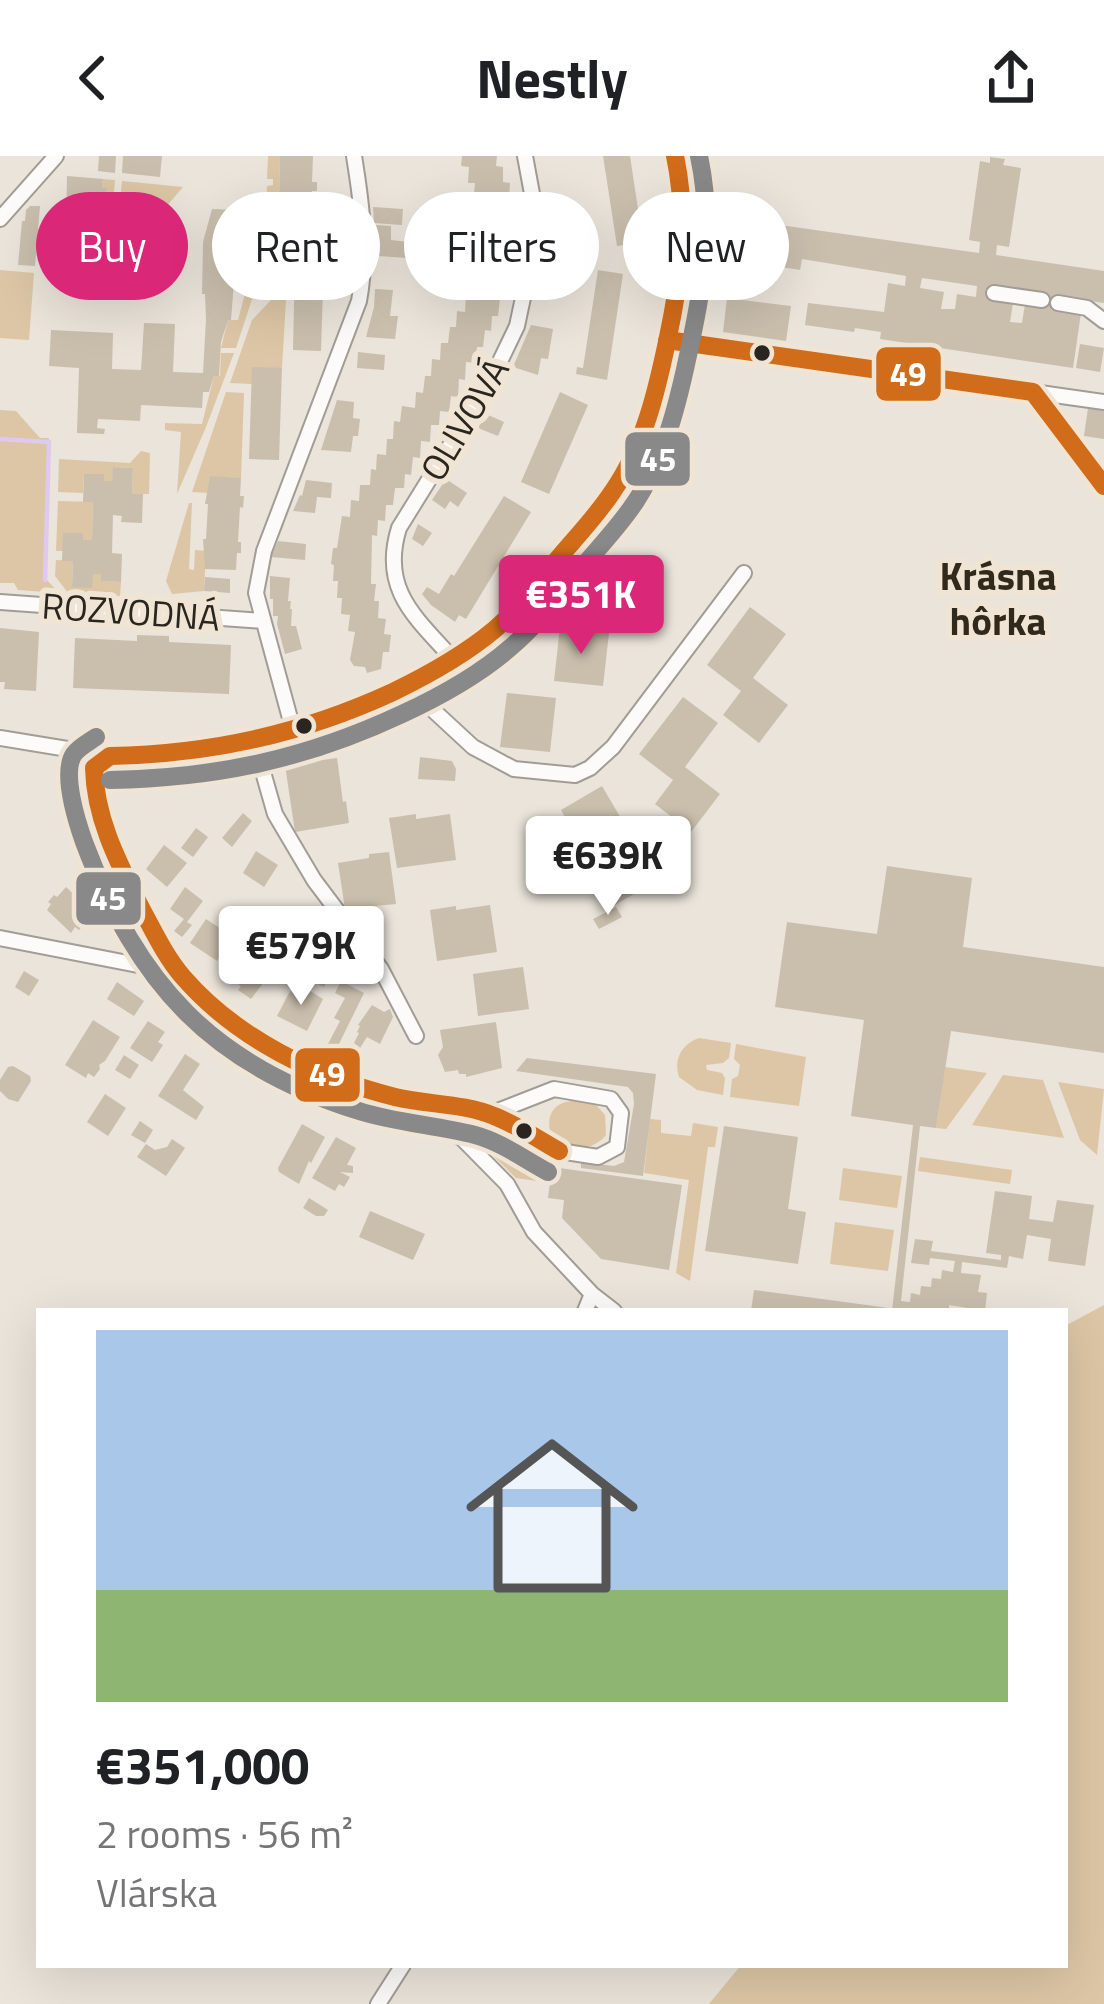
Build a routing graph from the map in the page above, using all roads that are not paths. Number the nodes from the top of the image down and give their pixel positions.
1 (56, 156) edge
2 (353, 156) edge
3 (525, 156) edge
4 (675, 156) edge
5 (0, 219) edge
6 (994, 293) dead end
7 (1104, 321) edge
8 (667, 340) junction
9 (1033, 392) junction
10 (1104, 402) edge
11 (1104, 486) edge
12 (744, 573) dead end
13 (0, 602) edge
14 (262, 621) junction
15 (453, 658) junction
16 (406, 685) junction
17 (294, 733) junction
18 (0, 738) edge
19 (255, 744) junction
20 (110, 756) junction
21 (0, 938) edge
22 (179, 973) junction
23 (416, 1036) dead end
24 (414, 1101) junction
25 (490, 1114) junction
26 (592, 1294) junction
27 (586, 1308) edge
28 (610, 1308) edge
29 (401, 1968) edge
30 (378, 2004) edge

1 - 5 street
2 - 14 street
3 - 15 street, OLIVOVÁ
4 - 8 street
6 - 7 street
8 - 9 street
8 - 15 street
9 - 10 street
9 - 11 street
12 - 16 street
13 - 14 street, ROZVODNÁ
14 - 17 street
15 - 16 street
16 - 17 street
17 - 19 street
18 - 20 street
19 - 20 street
19 - 23 street
20 - 22 street
21 - 22 street
22 - 24 street
24 - 25 street
24 - 26 street
25 - 25 street
26 - 27 street
26 - 28 street
29 - 30 street

